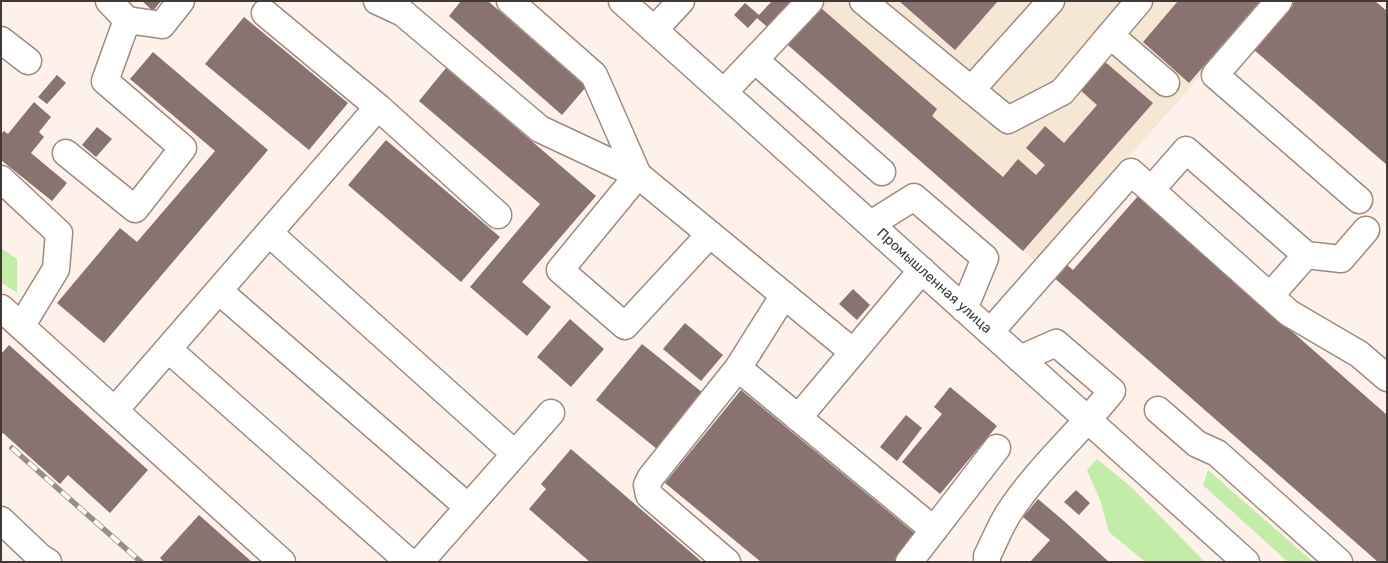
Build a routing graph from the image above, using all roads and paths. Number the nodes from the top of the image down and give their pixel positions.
1 (109, 1) edge
2 (181, 1) edge
3 (377, 1) edge
4 (510, 1) edge
5 (622, 1) edge
6 (681, 1) edge
7 (810, 1) edge
8 (864, 1) edge
9 (1051, 1) edge
10 (1140, 1) edge
11 (1280, 1) edge
12 (405, 7) edge
13 (265, 13) dead end
14 (127, 20) junction
15 (654, 30) junction
16 (1110, 36) junction
17 (1, 40) edge
18 (755, 60) junction
19 (28, 61) dead end
20 (1166, 83) dead end
21 (971, 90) junction
22 (724, 92) junction
23 (378, 106) junction
24 (66, 153) dead end
25 (882, 172) dead end
26 (638, 175) junction
27 (1, 179) edge
28 (1152, 190) junction
29 (1359, 200) dead end
30 (498, 215) dead end
31 (871, 224) junction
32 (1366, 230) dead end
33 (269, 233) junction
34 (710, 234) junction
35 (1306, 255) junction
36 (922, 270) junction
37 (219, 291) junction
38 (784, 296) junction
39 (1270, 296) junction
40 (1, 308) edge
41 (964, 308) junction
42 (22, 325) junction
43 (990, 332) junction
44 (168, 349) junction
45 (853, 352) junction
46 (1020, 359) junction
47 (738, 368) junction
48 (1387, 378) edge
49 (116, 410) junction
50 (1158, 410) dead end
51 (551, 413) dead end
52 (798, 418) junction
53 (1088, 420) junction
54 (998, 448) dead end
55 (515, 454) junction
56 (468, 507) junction
57 (1, 520) edge
58 (934, 530) junction
59 (48, 562) edge
60 (282, 562) edge
61 (409, 562) edge
62 (420, 562) edge
63 (727, 562) edge
64 (909, 562) edge
65 (987, 562) edge
66 (1246, 562) edge
67 (1339, 562) edge

1 - 14 street
2 - 14 street
3 - 12 street
4 - 26 street
5 - 15 street, Промышленная улица
6 - 15 street
7 - 18 street
8 - 21 street
9 - 21 street
10 - 16 street
11 - 29 street
12 - 26 street
13 - 23 street
14 - 24 street
15 - 22 street, Промышленная улица
16 - 20 street
16 - 21 street
17 - 19 street
18 - 22 street
18 - 25 street
22 - 31 street, Промышленная улица
23 - 30 street
23 - 33 street
26 - 34 street
26 - 34 street
27 - 42 street
28 - 35 street
28 - 39 street
28 - 43 street
31 - 36 street, Промышленная улица
31 - 41 street
32 - 35 street
33 - 37 street
33 - 55 street
34 - 38 street
35 - 39 street
36 - 41 street, Промышленная улица
36 - 45 street
37 - 44 street
37 - 56 street
38 - 45 street
38 - 47 street
39 - 48 street
40 - 42 street
41 - 43 street, Промышленная улица
42 - 49 street
43 - 46 street, Промышленная улица
44 - 49 street
44 - 61 street
45 - 52 street
46 - 53 street, Промышленная улица
46 - 53 street
47 - 52 street
47 - 63 street
49 - 60 street
50 - 67 street
51 - 55 street
52 - 58 street
53 - 65 street
53 - 66 street, Промышленная улица
54 - 58 street
55 - 56 street
56 - 62 street
57 - 59 street
58 - 64 street

